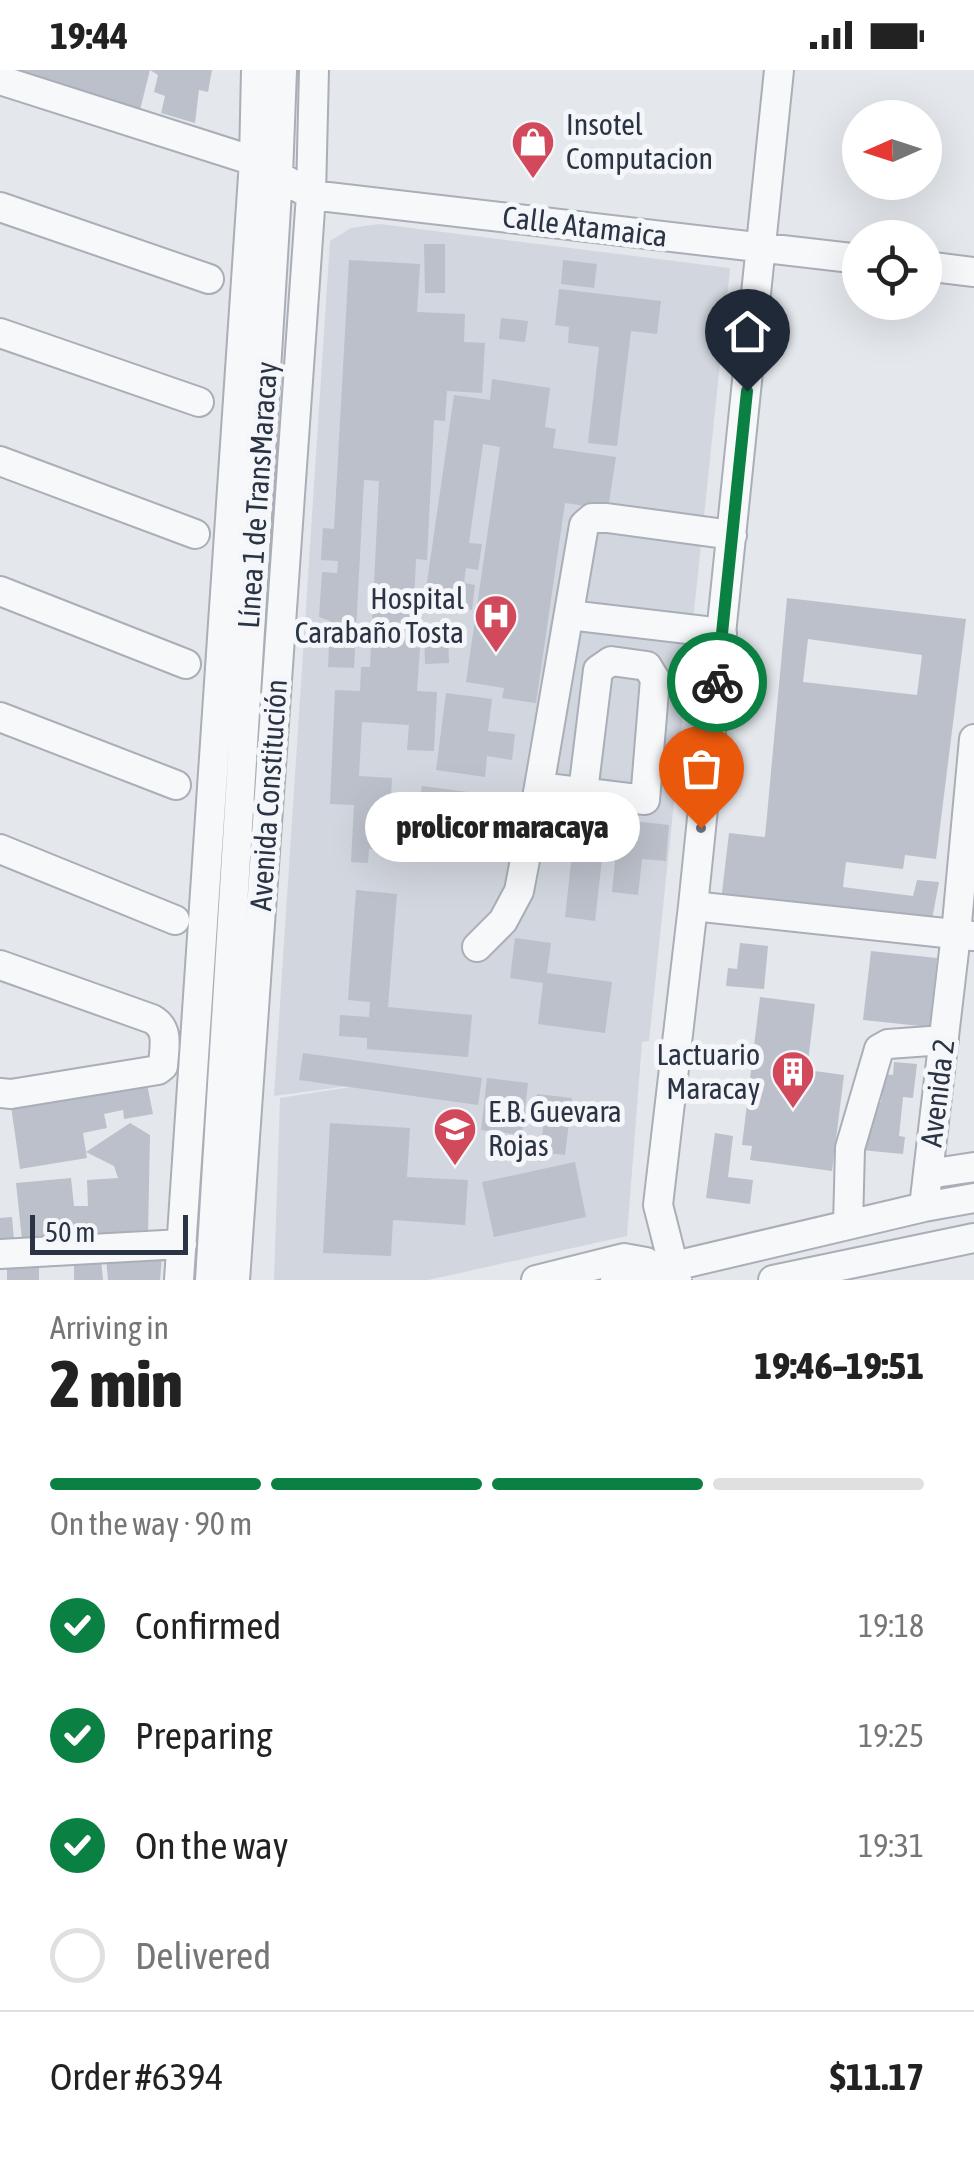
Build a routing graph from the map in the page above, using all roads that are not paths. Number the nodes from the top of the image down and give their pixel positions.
1 (256, 70) edge
2 (282, 70) edge
3 (314, 70) edge
4 (779, 70) edge
5 (0, 80) edge
6 (266, 168) junction
7 (310, 195) junction
8 (0, 207) edge
9 (762, 247) junction
10 (842, 256) edge
11 (942, 268) edge
12 (974, 272) edge
13 (208, 278) dead end
14 (0, 333) edge
15 (199, 402) dead end
16 (0, 461) edge
17 (194, 534) dead end
18 (732, 534) junction
19 (0, 591) edge
20 (569, 615) junction
21 (722, 634) junction
22 (186, 664) dead end
23 (0, 717) edge
24 (974, 739) edge
25 (176, 785) dead end
26 (539, 787) junction
27 (584, 792) junction
28 (0, 849) edge
29 (693, 906) junction
30 (176, 920) dead end
31 (965, 935) edge
32 (477, 948) dead end
33 (0, 964) edge
34 (944, 1040) junction
35 (0, 1093) edge
36 (974, 1167) edge
37 (928, 1174) junction
38 (974, 1198) edge
39 (924, 1208) junction
40 (848, 1225) junction
41 (974, 1238) edge
42 (182, 1244) junction
43 (0, 1254) edge
44 (674, 1273) edge
45 (179, 1280) edge
46 (210, 1280) edge
47 (236, 1280) edge
48 (536, 1280) edge
49 (616, 1280) edge
50 (773, 1280) edge

1 - 6 street, Avenida Constitución
2 - 6 street, Línea 1 de TransMaracay
3 - 7 street, Avenida Constitución
4 - 9 street
5 - 6 street
6 - 7 street
6 - 42 street, Avenida Constitución
6 - 46 street, Línea 1 de TransMaracay
7 - 9 street, Calle Atamaica
7 - 47 street, Avenida Constitución
8 - 13 street
9 - 10 street, Calle Atamaica
9 - 18 street
11 - 12 street
14 - 15 street
16 - 17 street
18 - 20 street
18 - 21 street
19 - 22 street
20 - 21 street
20 - 26 street
21 - 29 street
23 - 25 street
24 - 31 street, Avenida 2
26 - 27 street
26 - 32 street
27 - 27 street
28 - 30 street
29 - 31 street
29 - 44 street
31 - 34 street, Avenida 2
33 - 35 street
34 - 37 street, Avenida 2
34 - 40 street
36 - 37 street
37 - 39 street, Avenida 2
38 - 39 street
39 - 40 street
40 - 44 street
41 - 50 street
42 - 43 street
42 - 45 street, Avenida Constitución
44 - 48 street
44 - 49 street

